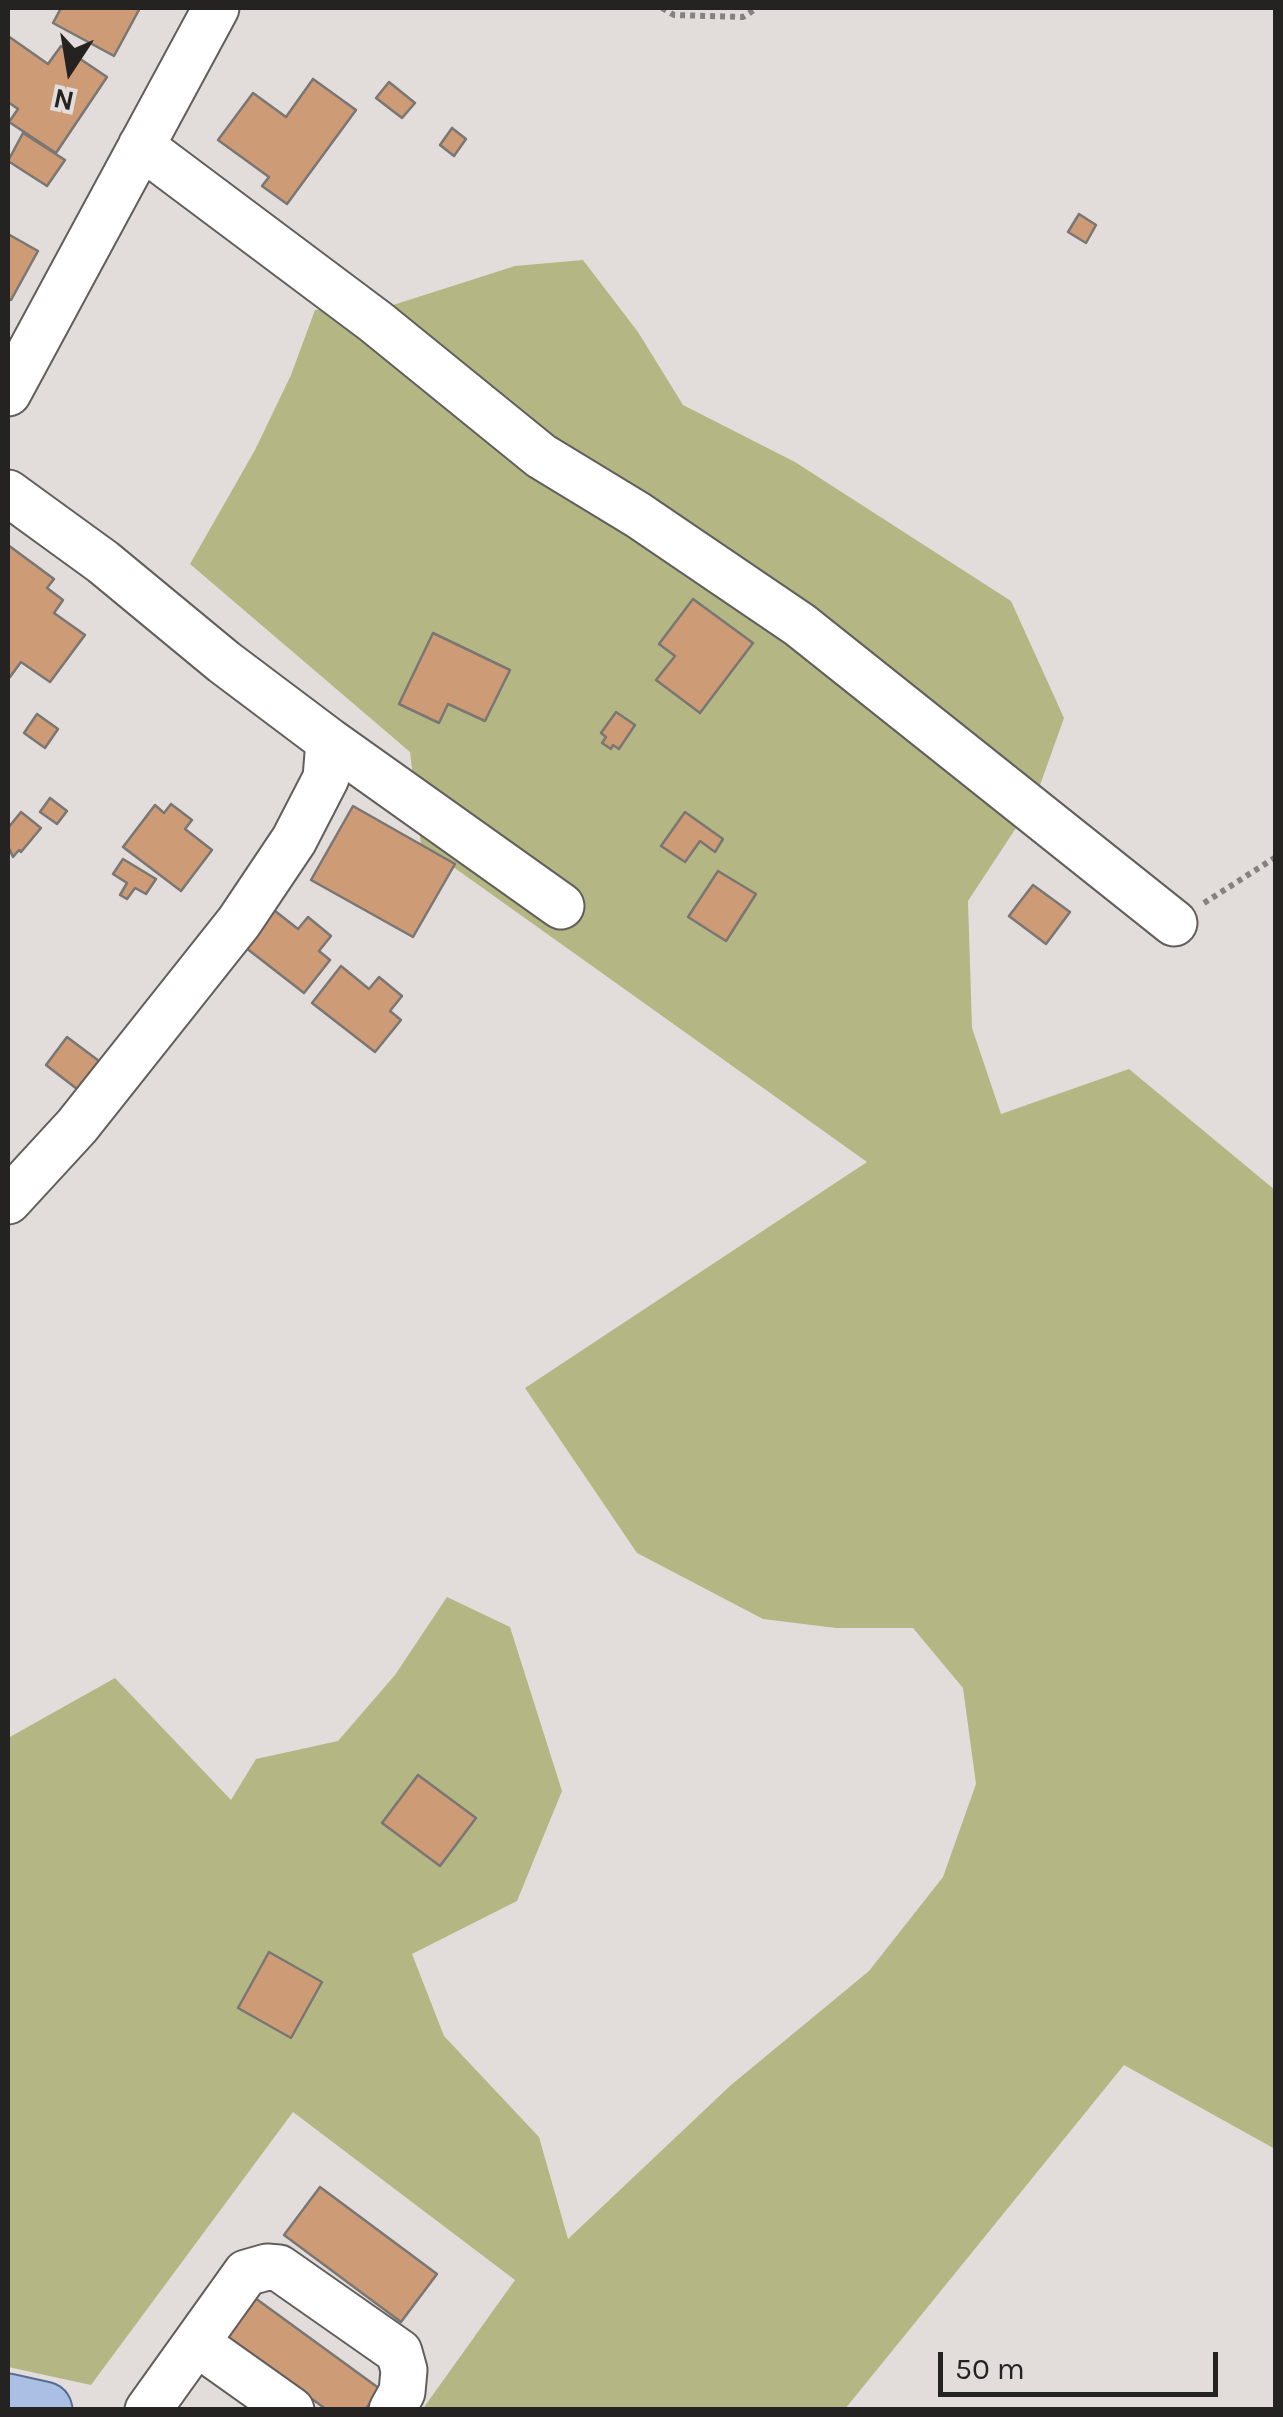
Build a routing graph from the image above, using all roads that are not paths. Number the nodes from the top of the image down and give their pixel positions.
1 (216, 8) edge
2 (141, 146) junction
3 (8, 393) edge
4 (8, 493) edge
5 (329, 740) junction
6 (561, 906) dead end
7 (1174, 922) road end
8 (8, 1201) edge
9 (198, 2344) junction
10 (8, 2402) edge
11 (44, 2410) edge
12 (148, 2410) edge
13 (292, 2410) edge
14 (392, 2410) edge

1 - 2 street
2 - 3 street
2 - 7 street
4 - 5 street
5 - 6 street
5 - 8 street
9 - 12 street
9 - 13 street
9 - 14 street
10 - 11 main road

